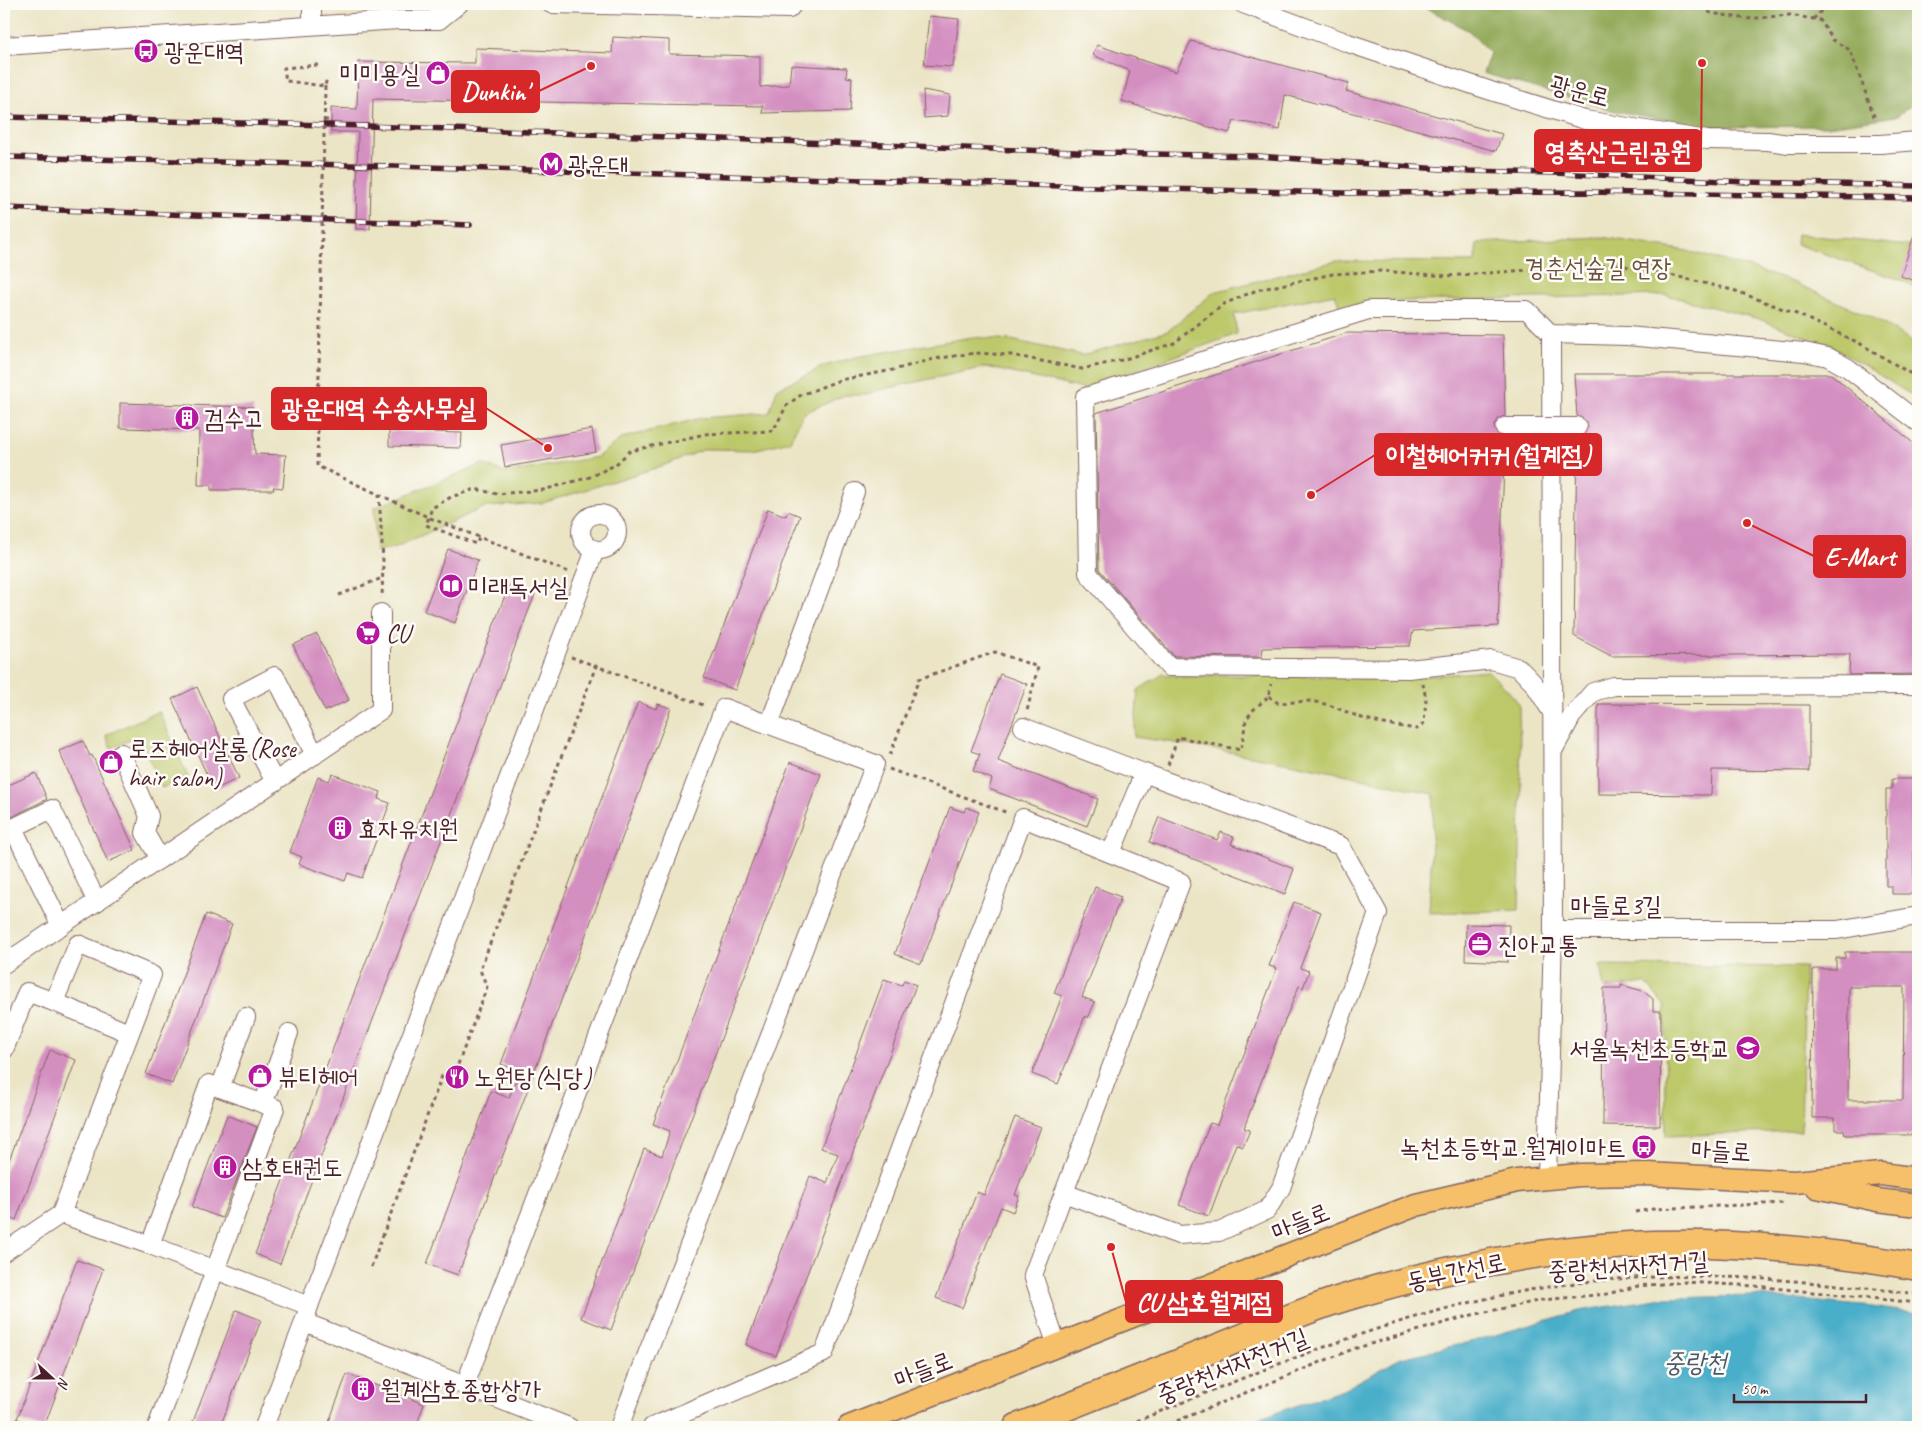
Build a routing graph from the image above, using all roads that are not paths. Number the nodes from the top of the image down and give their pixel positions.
1 (312, 4) edge
2 (459, 4) edge
3 (551, 4) edge
4 (612, 4) edge
5 (1243, 4) edge
6 (793, 10) edge
7 (439, 12) edge
8 (312, 25) junction
9 (4, 46) edge
10 (1918, 141) edge
11 (1551, 334) junction
12 (1918, 422) edge
13 (1506, 427) dead end
14 (1577, 427) dead end
15 (855, 492) dead end
16 (595, 550) dead end
17 (381, 613) dead end
18 (1262, 656) dead end
19 (1492, 660) junction
20 (1918, 685) edge
21 (1553, 714) junction
22 (769, 725) junction
23 (1023, 726) road end
24 (1553, 751) junction
25 (120, 753) dead end
26 (315, 755) junction
27 (1144, 773) junction
28 (275, 782) junction
29 (1110, 853) junction
30 (160, 859) junction
31 (97, 902) junction
32 (1918, 916) edge
33 (61, 926) junction
34 (1553, 930) junction
35 (4, 964) edge
36 (54, 1002) junction
37 (246, 1017) dead end
38 (288, 1032) dead end
39 (129, 1034) junction
40 (4, 1050) edge
41 (220, 1088) junction
42 (263, 1104) junction
43 (1918, 1171) edge
44 (1881, 1174) junction
45 (1918, 1178) edge
46 (1547, 1179) junction
47 (1794, 1192) junction
48 (1064, 1193) junction
49 (1918, 1205) edge
50 (61, 1214) junction
51 (150, 1245) junction
52 (4, 1252) edge
53 (1891, 1262) junction
54 (1918, 1262) edge
55 (1918, 1267) edge
56 (214, 1270) junction
57 (307, 1314) junction
58 (1057, 1346) junction
59 (465, 1386) junction
60 (157, 1427) edge
61 (264, 1427) edge
62 (569, 1427) edge
63 (619, 1427) edge
64 (652, 1427) edge
65 (849, 1427) edge
66 (1017, 1427) edge

1 - 8 street
2 - 7 street
3 - 4 street
4 - 6 street
5 - 10 street, 광운로
7 - 8 street
8 - 9 street
11 - 12 street
11 - 19 street
11 - 21 street
13 - 14 street, bridge
15 - 22 street
16 - 57 street
17 - 26 street
18 - 19 street
19 - 21 street
20 - 24 street
21 - 24 street
22 - 59 street
22 - 63 street
23 - 27 street
24 - 34 street
25 - 30 street
26 - 28 street
26 - 28 street
27 - 29 street
27 - 48 street
28 - 30 street
29 - 48 street
29 - 64 street
30 - 31 street
31 - 33 street
31 - 33 street
32 - 34 street, 마들로3길
33 - 35 street
34 - 46 street, 마들로3길
36 - 39 street
36 - 39 street
36 - 40 street
37 - 41 street
38 - 42 street
39 - 50 street
41 - 42 street
41 - 51 street
42 - 56 street
43 - 44 main road
44 - 45 main road, 마들로
44 - 47 main road, 마들로
46 - 47 main road, 마들로
46 - 58 main road, 마들로
47 - 49 main road, 마들로
48 - 58 street
50 - 51 street
50 - 52 street
51 - 56 street
53 - 54 highway
53 - 55 highway, 동부간선로
53 - 66 highway, 동부간선로
56 - 57 street
56 - 60 street
57 - 59 street
57 - 61 street
58 - 65 main road, 마들로
59 - 62 street

